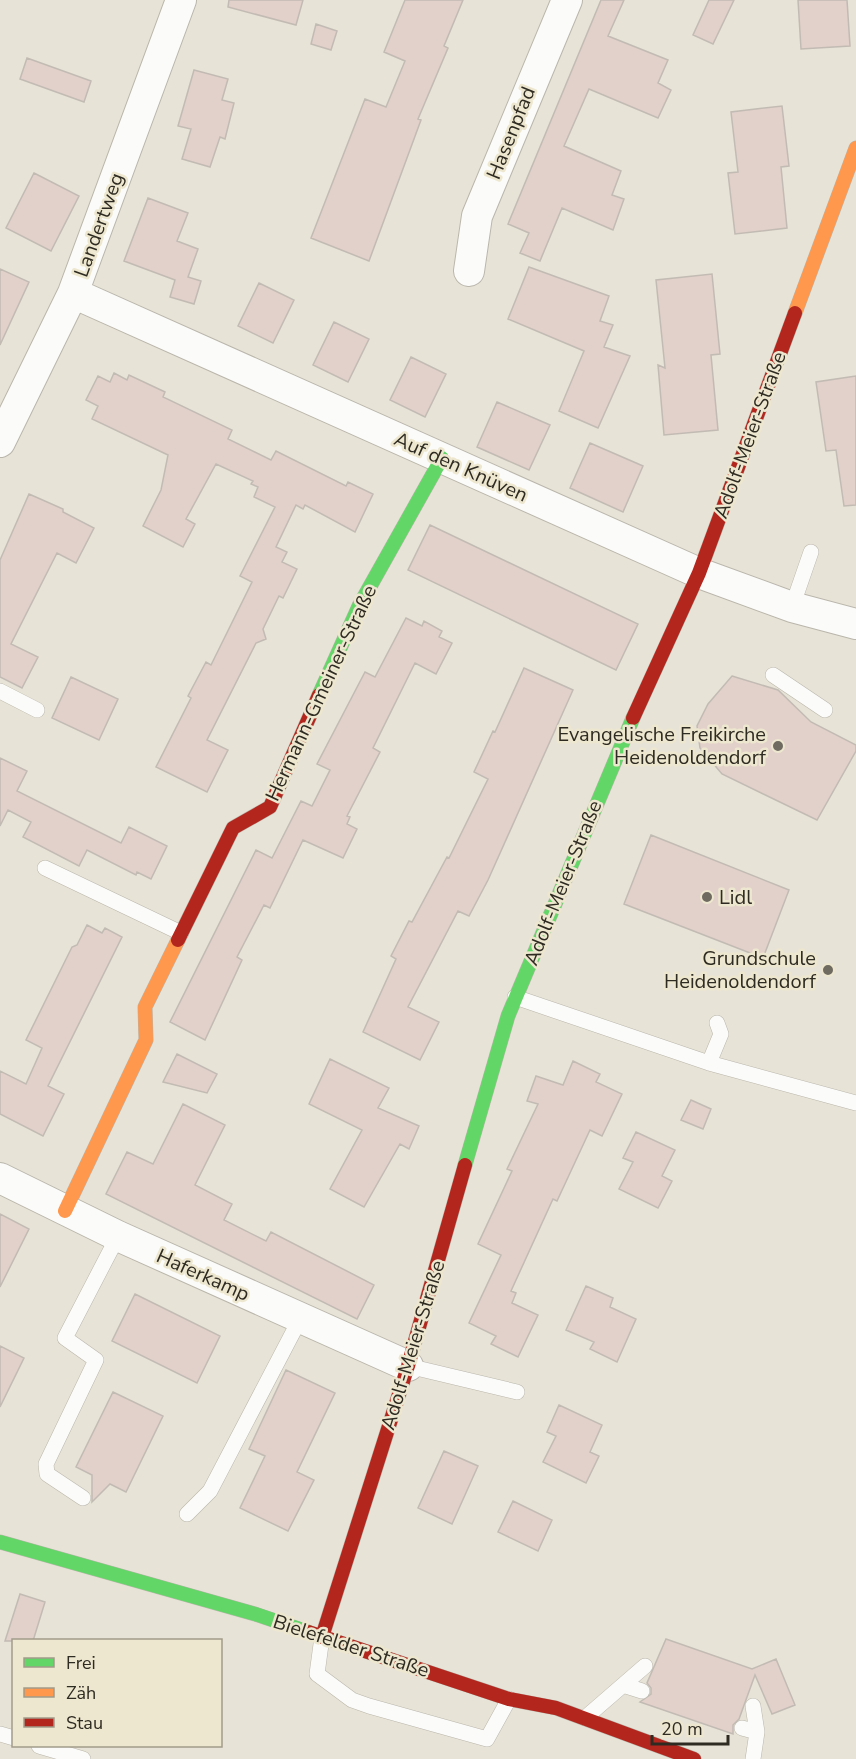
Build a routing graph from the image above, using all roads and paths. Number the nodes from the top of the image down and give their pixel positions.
1 (181, 0) edge
2 (567, 0) edge
3 (856, 148) edge
4 (469, 271) dead end
5 (73, 293) junction
6 (0, 442) edge
7 (442, 458) junction
8 (811, 552) dead end
9 (699, 573) junction
10 (792, 607) junction
11 (856, 624) edge
12 (773, 675) dead end
13 (0, 691) edge
14 (37, 710) dead end
15 (825, 710) dead end
16 (45, 868) dead end
17 (181, 933) junction
18 (515, 997) junction
19 (717, 1023) dead end
20 (709, 1063) junction
21 (856, 1103) edge
22 (0, 1178) edge
23 (65, 1211) junction
24 (118, 1236) junction
25 (300, 1319) junction
26 (408, 1366) junction
27 (517, 1392) dead end
28 (83, 1498) dead end
29 (187, 1515) dead end
30 (2, 1543) edge
31 (0, 1561) edge
32 (322, 1637) junction
33 (645, 1666) dead end
34 (623, 1685) junction
35 (642, 1691) dead end
36 (508, 1699) junction
37 (753, 1706) dead end
38 (585, 1718) junction
39 (742, 1728) dead end
40 (757, 1732) junction
41 (42, 1747) edge
42 (83, 1759) edge
43 (694, 1759) edge
44 (753, 1759) edge

1 - 5 street, Landertweg
2 - 4 street, Hasenpfad
3 - 9 street, Adolf-Meier-Straße
5 - 6 street, Landertweg
5 - 7 street, Auf den Knüven
7 - 9 street, Auf den Knüven
7 - 17 street, Hermann-Gmeiner-Straße
8 - 10 lane
9 - 10 street, Auf den Knüven
9 - 18 street, Adolf-Meier-Straße
10 - 11 street, Auf den Knüven
12 - 15 lane
13 - 14 lane
16 - 17 lane
17 - 23 street, Hermann-Gmeiner-Straße
18 - 20 lane
18 - 26 street, Adolf-Meier-Straße
19 - 20 lane
20 - 21 lane
22 - 23 street, Haferkamp
23 - 24 street, Haferkamp
24 - 25 street, Haferkamp
24 - 28 lane
25 - 26 street, Haferkamp
25 - 29 lane
26 - 27 lane
26 - 32 street, Adolf-Meier-Straße
30 - 31 lane, Bielefelder Straße
30 - 32 street, Bielefelder Straße
32 - 36 street, Bielefelder Straße
32 - 36 lane
33 - 34 lane
34 - 35 lane
34 - 38 lane
36 - 38 street, Bielefelder Straße
37 - 40 lane
38 - 43 street, Bielefelder Straße
39 - 40 lane
40 - 44 lane
41 - 42 lane

